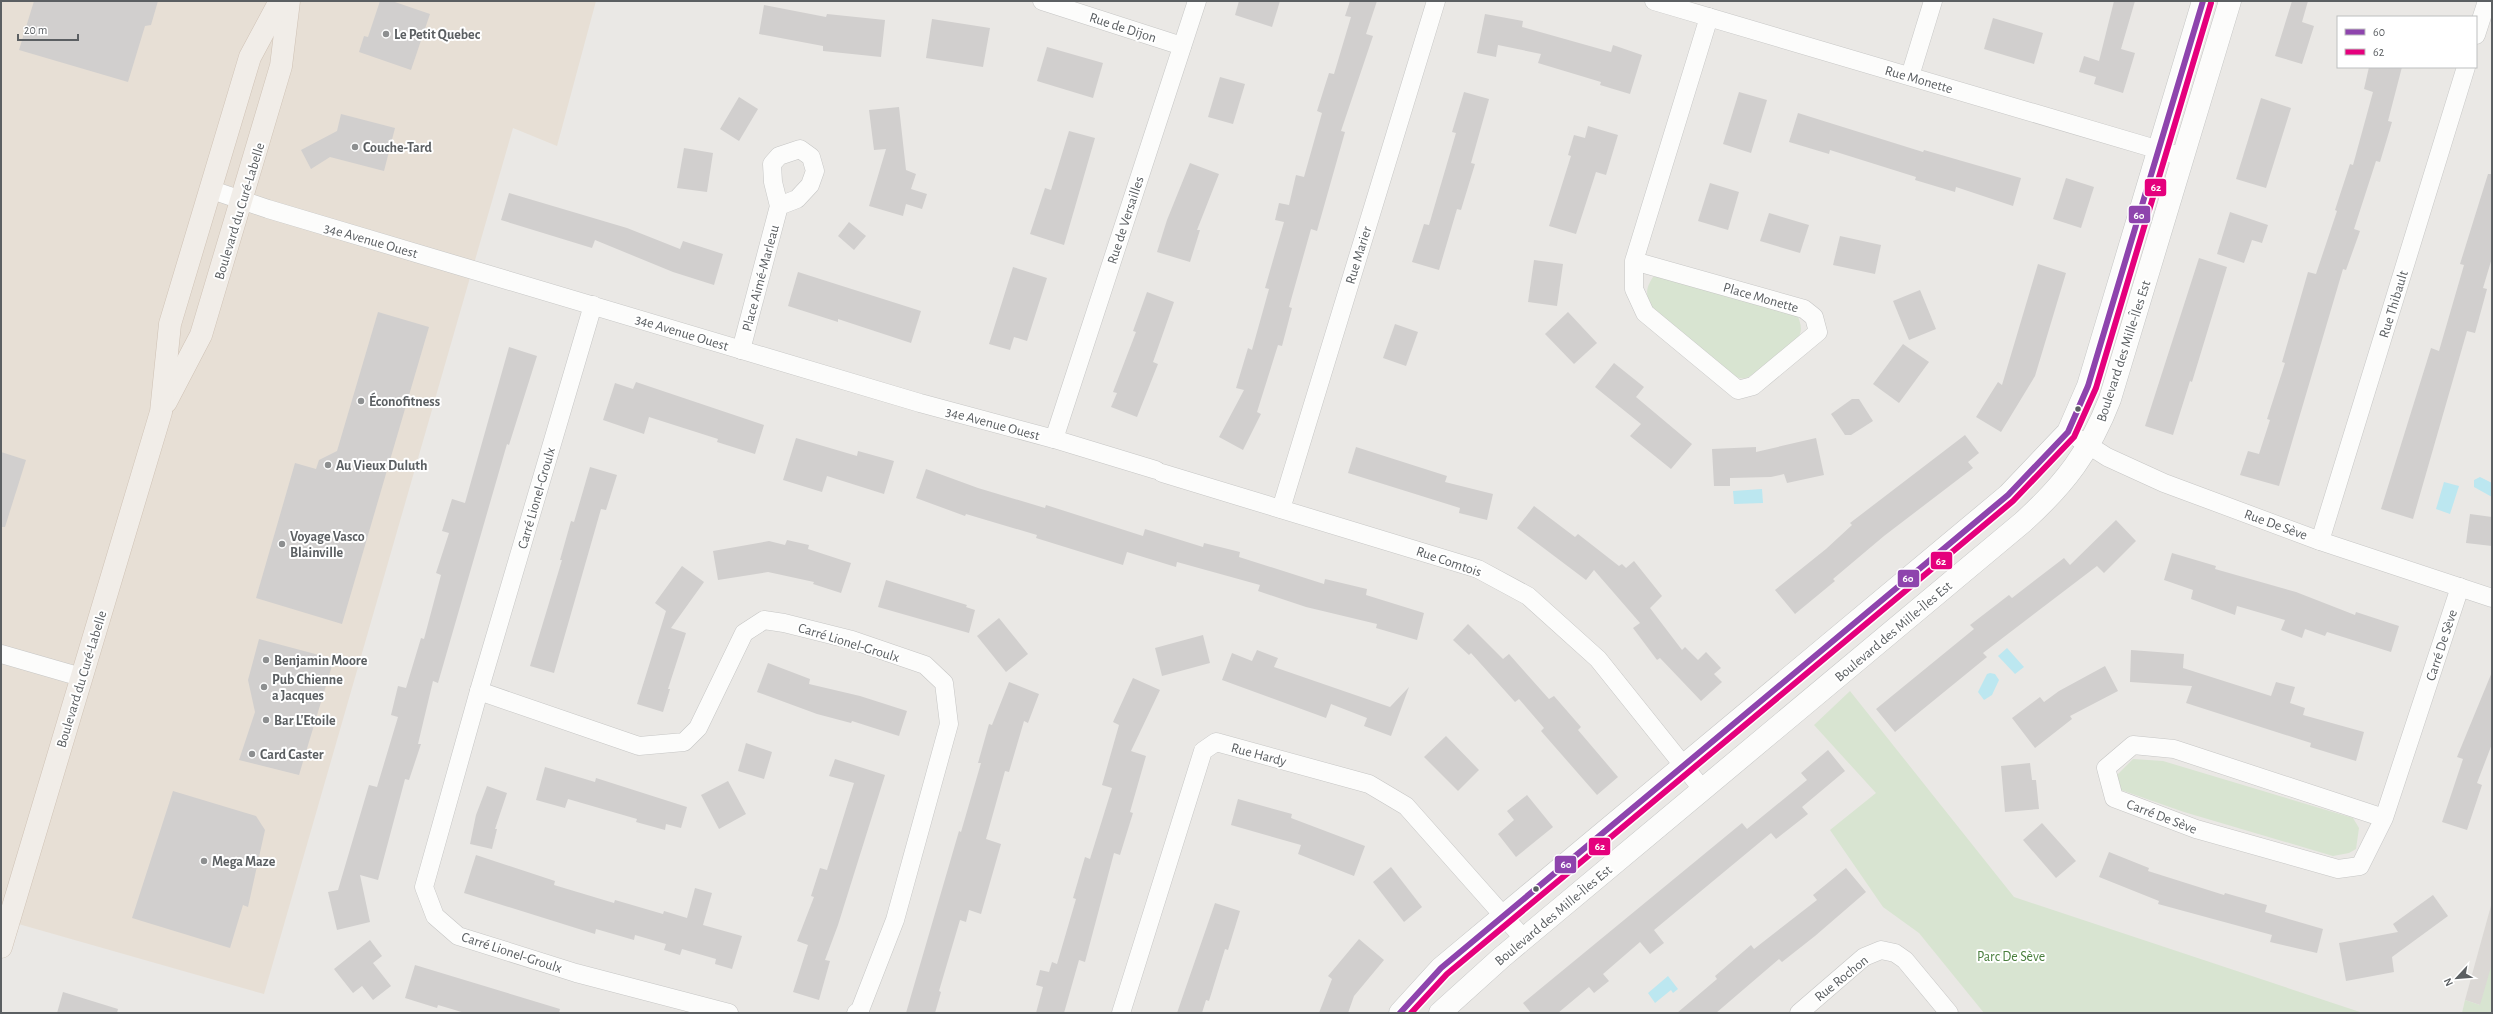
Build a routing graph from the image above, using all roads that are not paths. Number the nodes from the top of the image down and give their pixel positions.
1 (280, 1) edge
2 (289, 1) edge
3 (1042, 1) edge
4 (1197, 1) edge
5 (1436, 1) edge
6 (1654, 1) edge
7 (1933, 1) edge
8 (2203, 1) edge
9 (2230, 1) edge
10 (2487, 1) edge
11 (1709, 17) junction
12 (2477, 32) edge
13 (1182, 46) junction
14 (2466, 68) edge
15 (1910, 76) junction
16 (2158, 150) junction
17 (2183, 157) junction
18 (209, 189) junction
19 (242, 201) junction
20 (779, 206) dead end
21 (1634, 261) junction
22 (593, 305) junction
23 (742, 350) junction
24 (161, 412) junction
25 (2068, 432) junction
26 (1054, 439) junction
27 (2090, 446) junction
28 (1159, 472) joint
29 (1281, 509) junction
30 (2320, 541) junction
31 (2460, 587) junction
32 (2492, 598) edge
33 (1, 654) edge
34 (81, 677) junction
35 (480, 691) junction
36 (1683, 766) junction
37 (1703, 790) junction
38 (2384, 818) junction
39 (1504, 916) junction
40 (1524, 939) junction
41 (1, 947) edge
42 (729, 1013) edge
43 (856, 1013) edge
44 (1121, 1013) edge
45 (1400, 1013) edge
46 (1440, 1013) edge
47 (1799, 1013) edge
48 (1950, 1013) edge

1 - 18 main road, Boulevard du Curé-Labelle
2 - 19 main road, Boulevard du Curé-Labelle
3 - 13 street, Rue de Dijon
4 - 13 street, Rue de Versailles
5 - 29 street, Rue Marier
6 - 11 street, Rue Monette
7 - 15 street
8 - 16 street, Boulevard des Mille-Îles Est
9 - 17 street, Boulevard des Mille-Îles Est
10 - 12 street
11 - 15 street, Rue Monette
11 - 21 street, Place Monette
13 - 26 street, Rue de Versailles
14 - 30 street, Rue Thibault
15 - 16 street, Rue Monette
16 - 17 street, Rue Monette
16 - 25 street, Boulevard des Mille-Îles Est
17 - 27 street, Boulevard des Mille-Îles Est
18 - 19 street, 34e Avenue Ouest
18 - 24 main road, Boulevard du Curé-Labelle
19 - 22 street, 34e Avenue Ouest
19 - 24 main road, Boulevard du Curé-Labelle
20 - 23 street, Place Aimé-Marleau
21 - 21 street, Place Monette
22 - 23 street, 34e Avenue Ouest
22 - 35 street, Carré Lionel-Groulx
23 - 26 street, 34e Avenue Ouest
24 - 34 main road, Boulevard du Curé-Labelle
25 - 27 street, Rue De Sève
25 - 36 street, Boulevard des Mille-Îles Est
26 - 28 street, 34e Avenue Ouest
27 - 30 street, Rue De Sève
27 - 37 street, Boulevard des Mille-Îles Est
28 - 29 street, Rue Comtois
29 - 36 street, Rue Comtois
30 - 31 street, Rue De Sève
31 - 32 street, Rue De Sève
31 - 38 street, Carré De Sève
33 - 34 street
34 - 41 main road, Boulevard du Curé-Labelle
35 - 42 street, Carré Lionel-Groulx
35 - 43 street, Carré Lionel-Groulx
36 - 37 street, Rue Comtois
36 - 39 street, Boulevard des Mille-Îles Est
37 - 40 street, Boulevard des Mille-Îles Est
38 - 38 street, Carré De Sève
39 - 40 street, Rue Hardy
39 - 44 street, Rue Hardy
39 - 45 street, Boulevard des Mille-Îles Est
40 - 46 street, Boulevard des Mille-Îles Est
47 - 48 street, Rue Rochon

